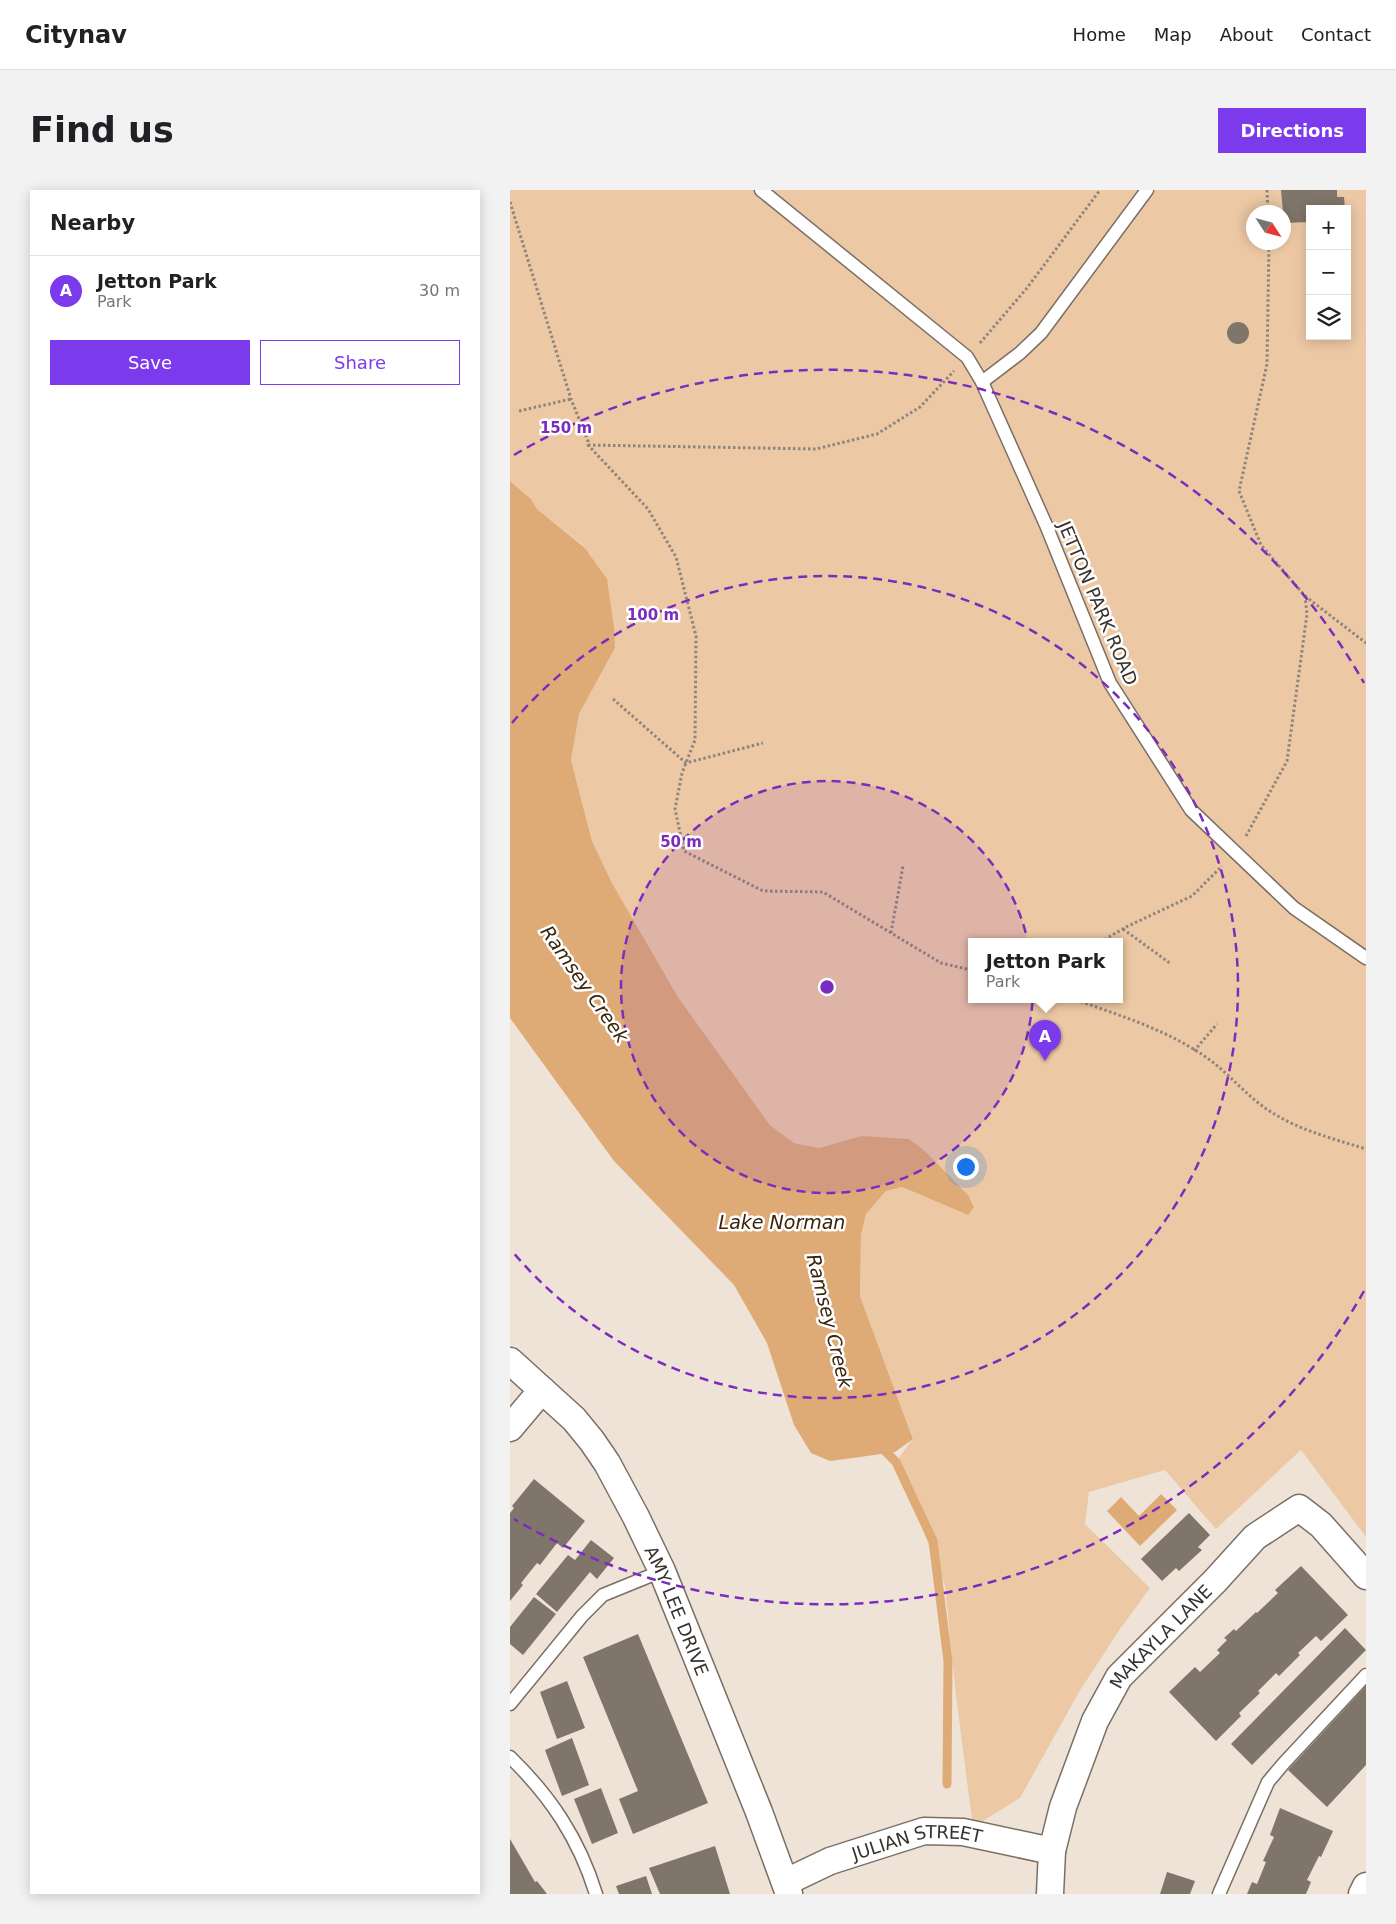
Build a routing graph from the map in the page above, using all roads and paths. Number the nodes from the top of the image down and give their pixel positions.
1 (761, 190) edge
2 (1100, 190) edge
3 (1147, 190) edge
4 (1268, 190) edge
5 (510, 202) edge
6 (1268, 205) edge
7 (1269, 250) edge
8 (967, 358) junction
9 (982, 382) junction
10 (571, 399) junction
11 (519, 411) dead end
12 (588, 445) junction
13 (1305, 596) junction
14 (1366, 643) edge
15 (612, 700) dead end
16 (763, 743) dead end
17 (686, 763) junction
18 (1236, 853) junction
19 (903, 866) dead end
20 (1123, 929) junction
21 (890, 933) junction
22 (1107, 938) edge
23 (1366, 958) edge
24 (1171, 964) dead end
25 (968, 969) edge
26 (1085, 1003) edge
27 (1217, 1024) dead end
28 (1194, 1051) junction
29 (1366, 1149) edge
30 (510, 1361) edge
31 (542, 1390) junction
32 (510, 1428) edge
33 (662, 1571) junction
34 (1366, 1576) edge
35 (1366, 1675) edge
36 (510, 1704) edge
37 (510, 1758) edge
38 (1052, 1851) junction
39 (1366, 1886) edge
40 (788, 1888) edge
41 (596, 1894) edge
42 (1050, 1894) edge
43 (1219, 1894) edge
44 (1362, 1894) edge

1 - 8 lane, JETTON PARK ROAD
2 - 8 path
3 - 9 lane
4 - 6 path
5 - 10 path
7 - 13 path
8 - 9 lane, JETTON PARK ROAD
8 - 12 path
9 - 18 lane, JETTON PARK ROAD
10 - 11 path
10 - 12 path
12 - 17 path
13 - 14 path
13 - 18 path
15 - 17 path
16 - 17 path
17 - 21 path
18 - 20 path
18 - 23 lane, JETTON PARK ROAD
19 - 21 path
20 - 22 path
20 - 24 path
21 - 25 path
26 - 28 path
27 - 28 path
28 - 29 path
30 - 31 street, AMY LEE DRIVE
31 - 32 street
31 - 33 street, AMY LEE DRIVE
33 - 36 lane
33 - 40 street, AMY LEE DRIVE
34 - 38 street, MAKAYLA LANE
35 - 43 lane
37 - 41 lane
38 - 40 street, JULIAN STREET
38 - 42 street, MAKAYLA LANE
39 - 44 street

